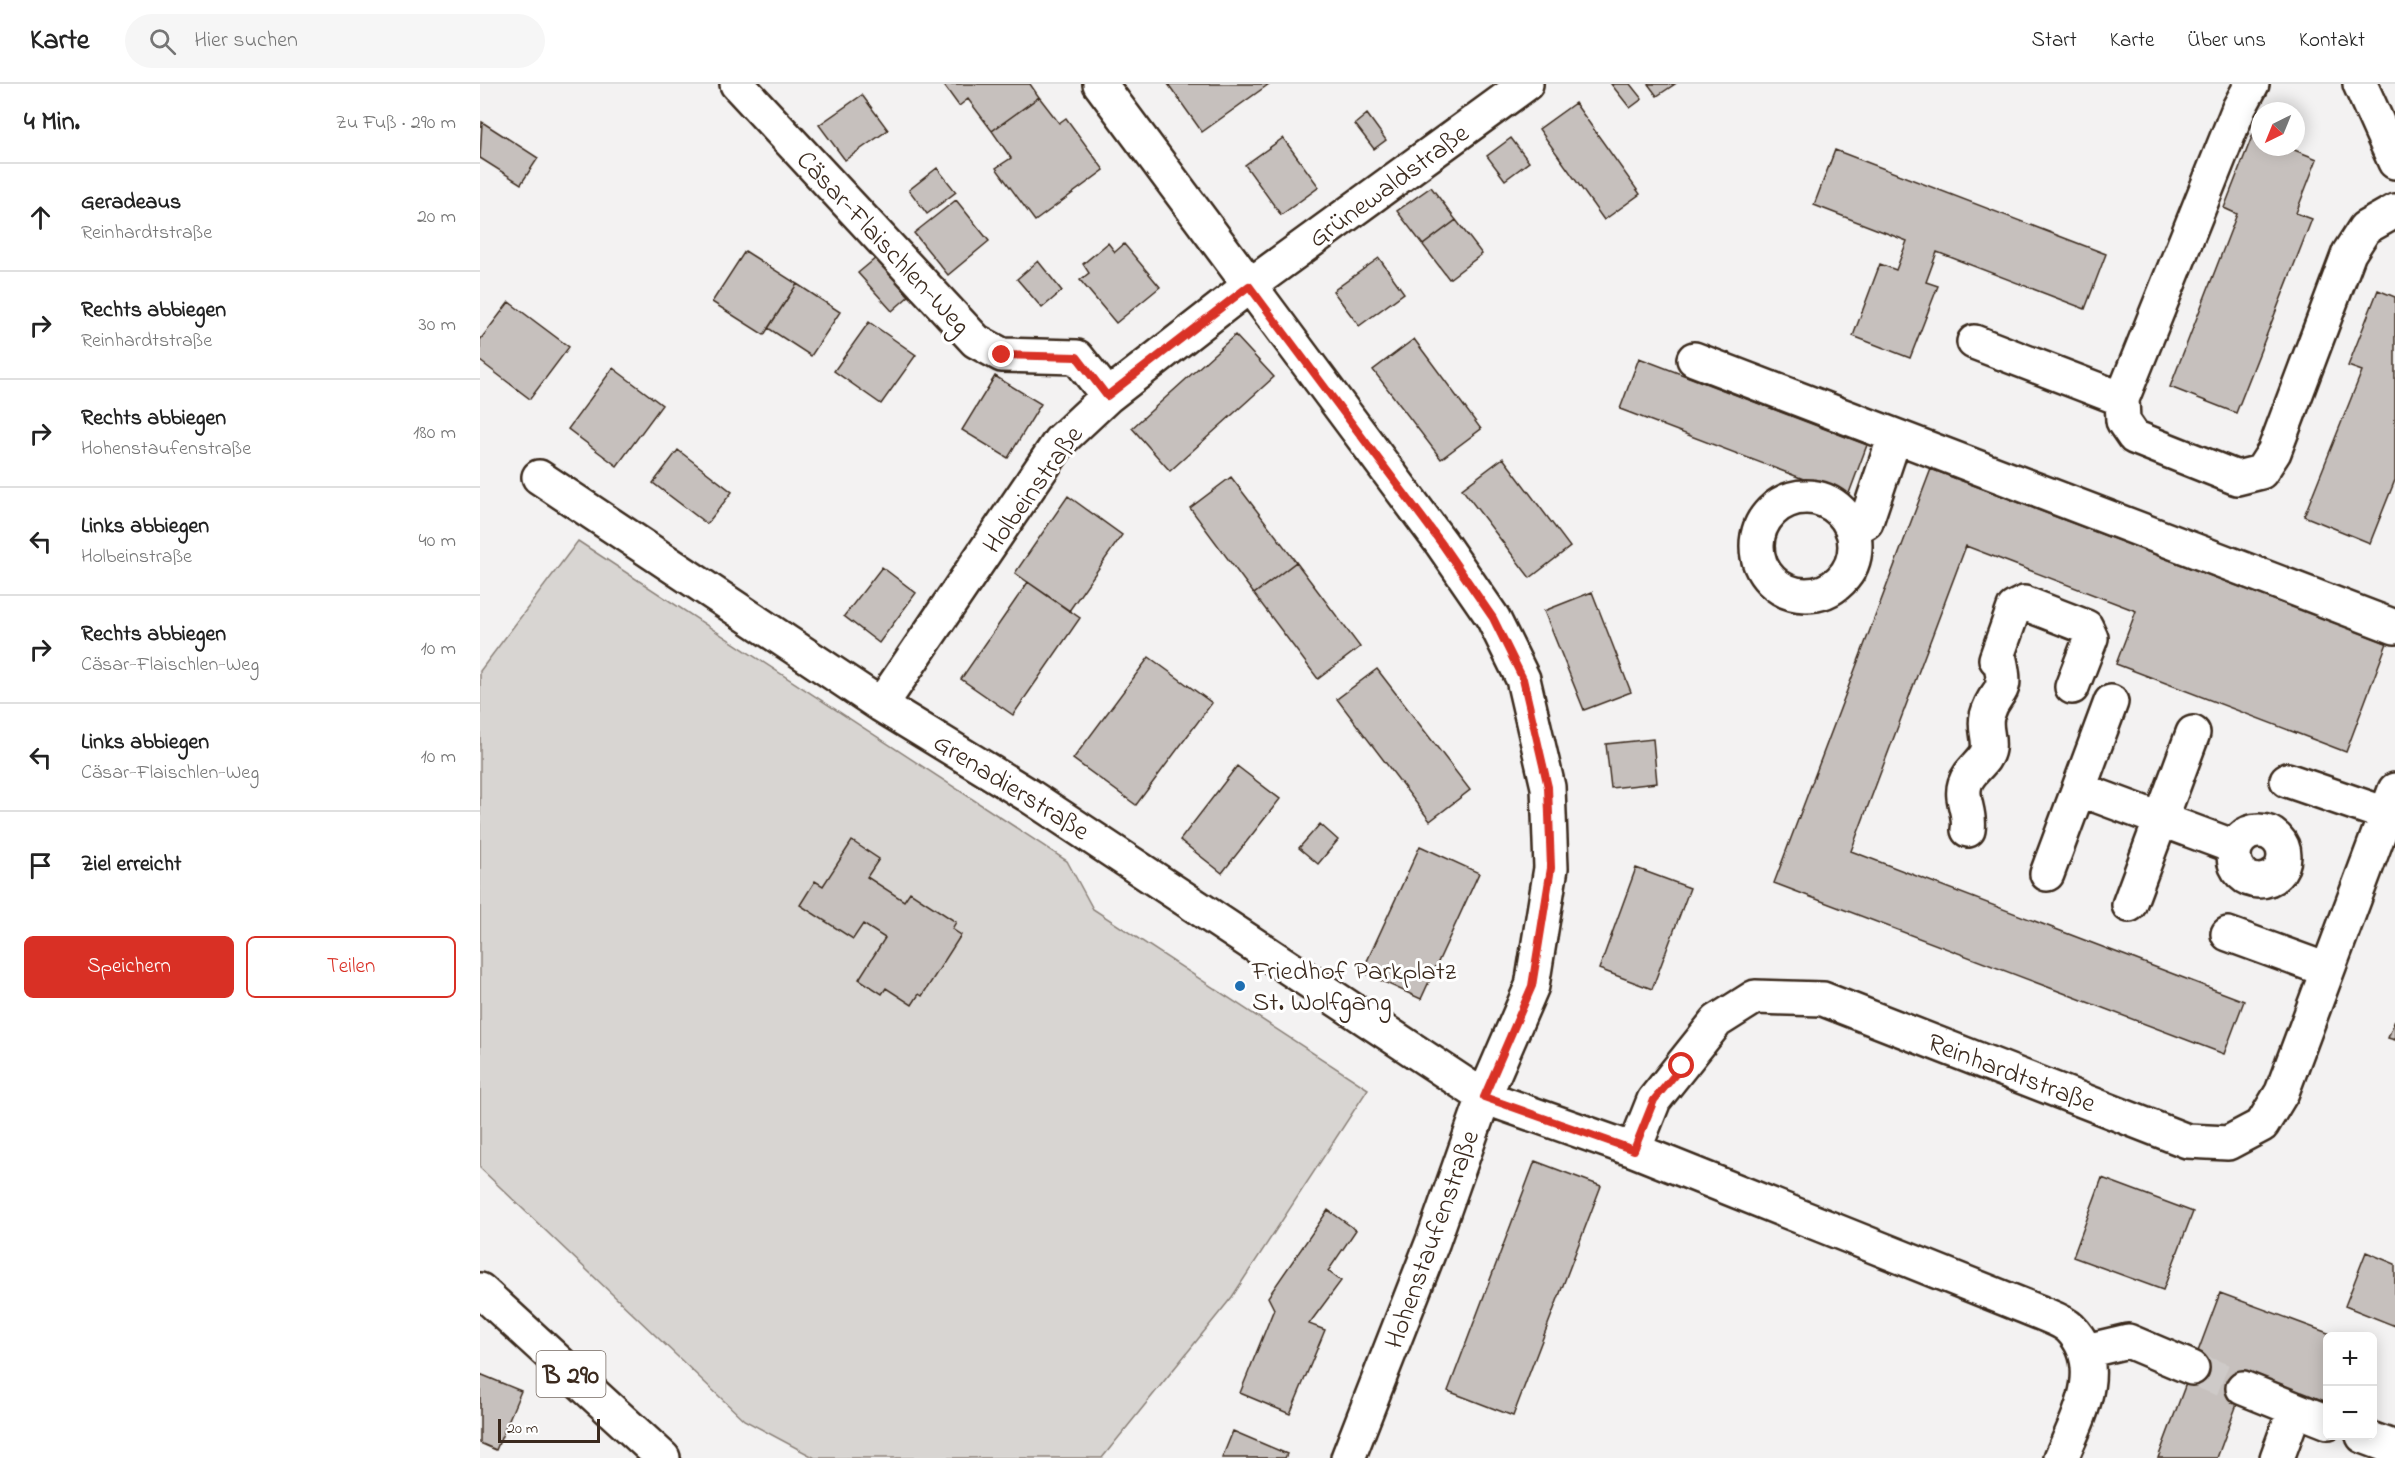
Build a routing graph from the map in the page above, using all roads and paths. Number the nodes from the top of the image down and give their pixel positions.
1 (737, 84) edge
2 (1100, 84) edge
3 (1527, 84) edge
4 (2252, 84) edge
5 (2360, 84) edge
6 (2395, 162) edge
7 (2395, 211) edge
8 (1249, 286) junction
9 (1974, 342) dead end
10 (1694, 359) dead end
11 (1107, 396) junction
12 (2122, 399) junction
13 (1895, 436) junction
14 (539, 477) dead end
15 (1852, 530) dead end
16 (2395, 627) edge
17 (2072, 687) dead end
18 (2111, 702) dead end
19 (881, 705) junction
20 (2193, 733) dead end
21 (2287, 780) dead end
22 (2079, 789) junction
23 (2390, 802) edge
24 (2161, 819) junction
25 (1968, 830) dead end
26 (2235, 847) dead end
27 (2047, 874) dead end
28 (2129, 904) dead end
29 (2228, 934) dead end
30 (2328, 970) junction
31 (1484, 1097) junction
32 (1634, 1150) junction
33 (480, 1290) edge
34 (2086, 1351) junction
35 (2192, 1368) tunnel mouth
36 (2243, 1388) tunnel mouth
37 (2295, 1409) junction
38 (2323, 1420) edge
39 (2374, 1440) edge
40 (2395, 1448) edge
41 (663, 1458) edge
42 (1348, 1458) edge
43 (2061, 1458) edge
44 (2277, 1458) edge

1 - 11 street, Cäsar-Flaischlen-Weg
2 - 8 street, Hohenstaufenstraße
3 - 8 street, Grünewaldstraße
4 - 12 street
5 - 6 street
7 - 12 street
8 - 11 street, Holbeinstraße
8 - 31 street, Hohenstaufenstraße
9 - 12 street
10 - 13 street
11 - 19 street, Holbeinstraße
13 - 15 street
13 - 16 street
14 - 19 street, Grenadierstraße
17 - 25 street
18 - 22 street
19 - 31 street, Grenadierstraße
20 - 24 street
21 - 23 street
22 - 24 street
22 - 27 street
23 - 30 street, Reinhardtstraße
24 - 26 street
24 - 28 street
29 - 30 street
30 - 32 street, Reinhardtstraße
31 - 32 street
31 - 42 street, Hohenstaufenstraße
32 - 34 street
33 - 41 street, B 290
34 - 35 street
34 - 43 street
36 - 37 street
37 - 38 street
37 - 44 street
39 - 40 street

